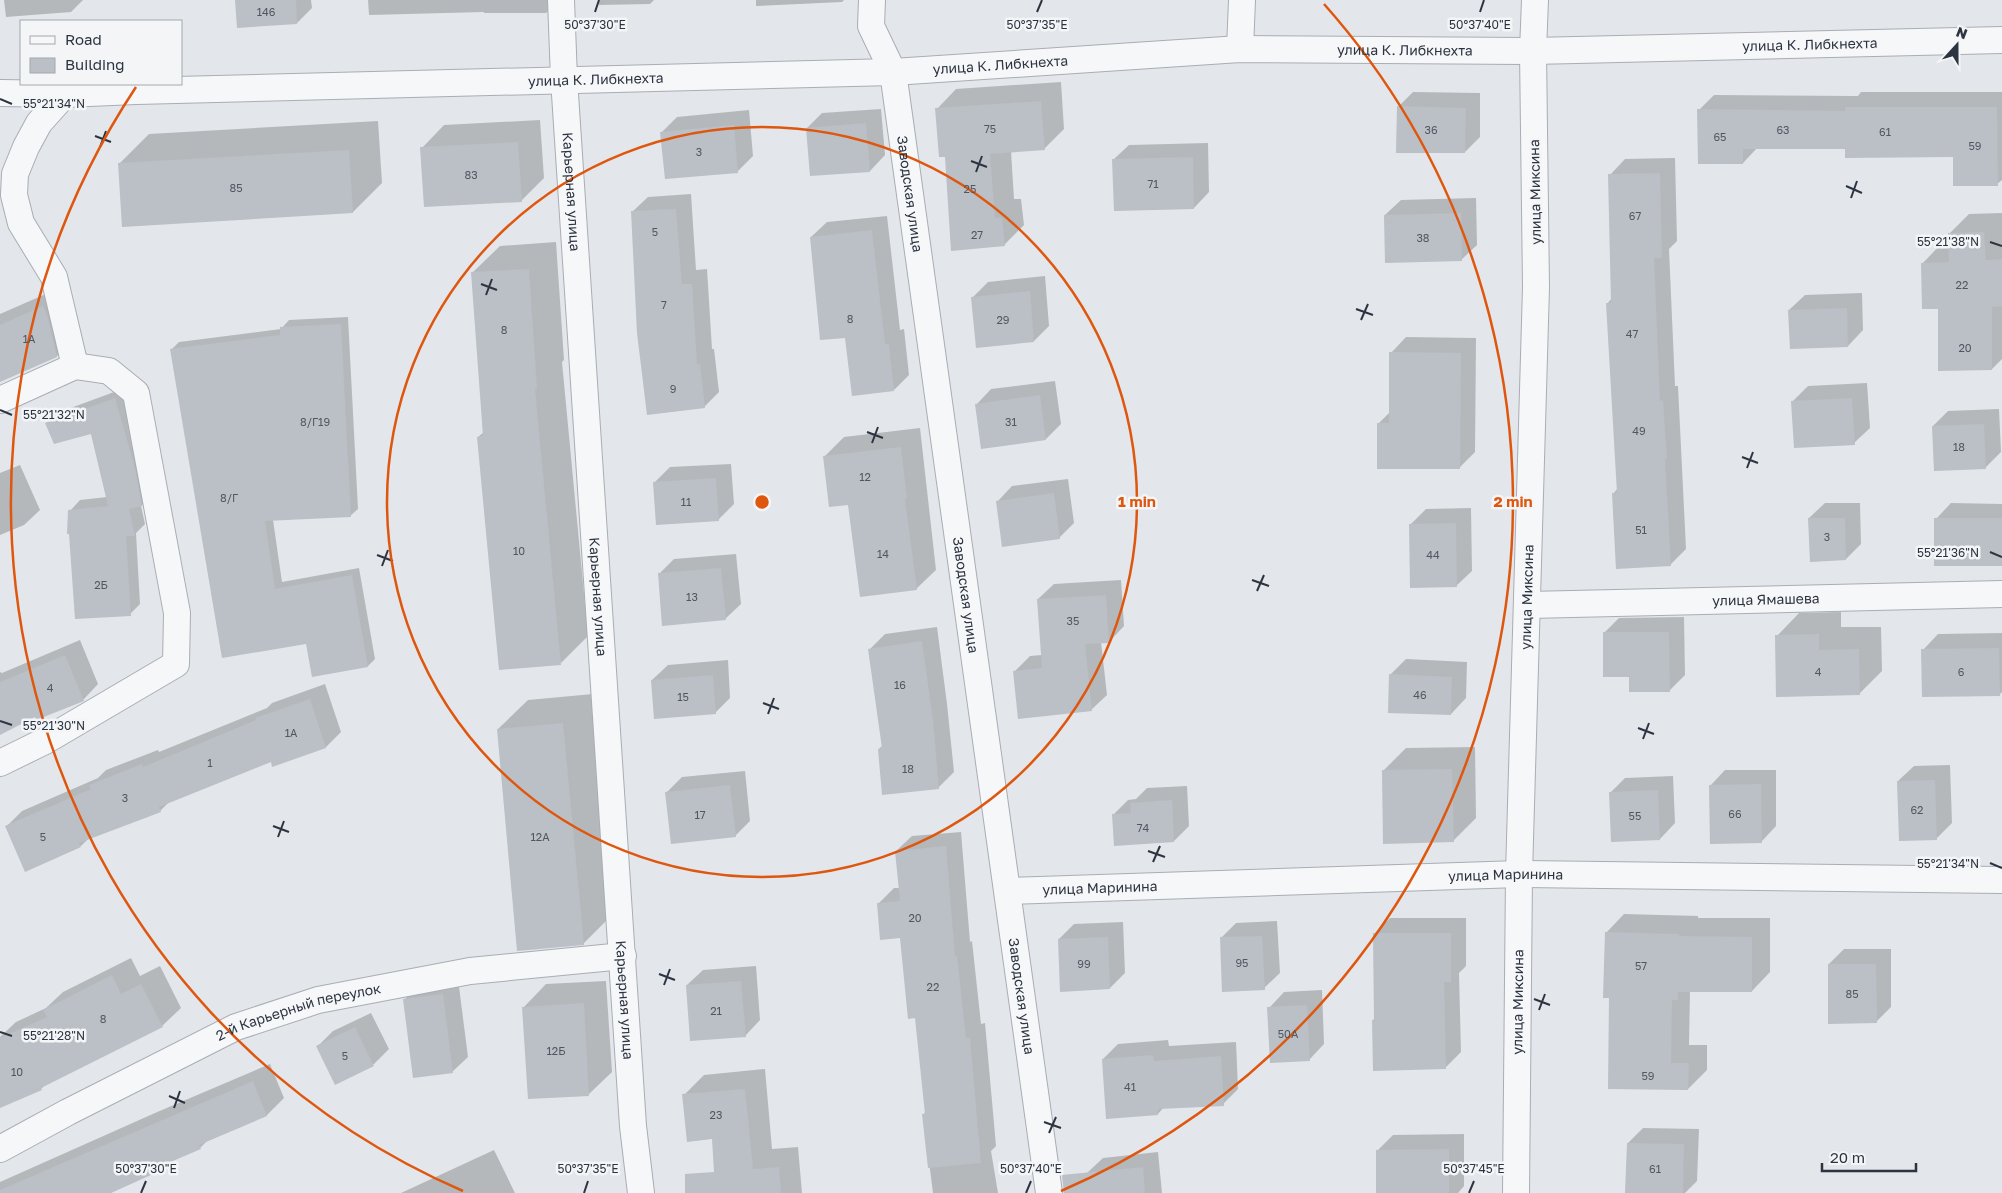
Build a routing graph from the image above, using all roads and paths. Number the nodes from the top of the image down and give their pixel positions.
1 (561, 0) edge
2 (872, 0) edge
3 (1242, 0) edge
4 (1535, 0) edge
5 (2002, 40) edge
6 (1240, 49) junction
7 (1533, 51) junction
8 (893, 72) junction
9 (564, 79) junction
10 (0, 93) edge
11 (65, 94) junction
12 (76, 366) junction
13 (0, 400) edge
14 (2002, 594) edge
15 (1528, 606) junction
16 (0, 763) edge
17 (1519, 874) junction
18 (2002, 880) edge
19 (1008, 891) junction
20 (622, 956) junction
21 (0, 1150) edge
22 (641, 1193) edge
23 (1049, 1193) edge
24 (1516, 1193) edge

1 - 9 street, Карьерная улица
2 - 8 street, Заводская улица
3 - 6 street
4 - 7 street, улица Миксина
5 - 7 street, улица К. Либкнехта
6 - 7 street, улица К. Либкнехта
6 - 8 street, улица К. Либкнехта
7 - 15 street, улица Миксина
8 - 9 street, улица К. Либкнехта
8 - 19 street, Заводская улица
9 - 11 street, улица К. Либкнехта
9 - 20 street, Карьерная улица
10 - 11 street, улица К. Либкнехта
11 - 12 street
12 - 13 street
12 - 16 street
14 - 15 street, улица Ямашева
15 - 17 street, улица Миксина
17 - 18 street, улица Маринина
17 - 19 street, улица Маринина
17 - 24 street, улица Миксина
19 - 23 street, Заводская улица
20 - 21 street, 2-й Карьерный переулок
20 - 22 street, Карьерная улица

